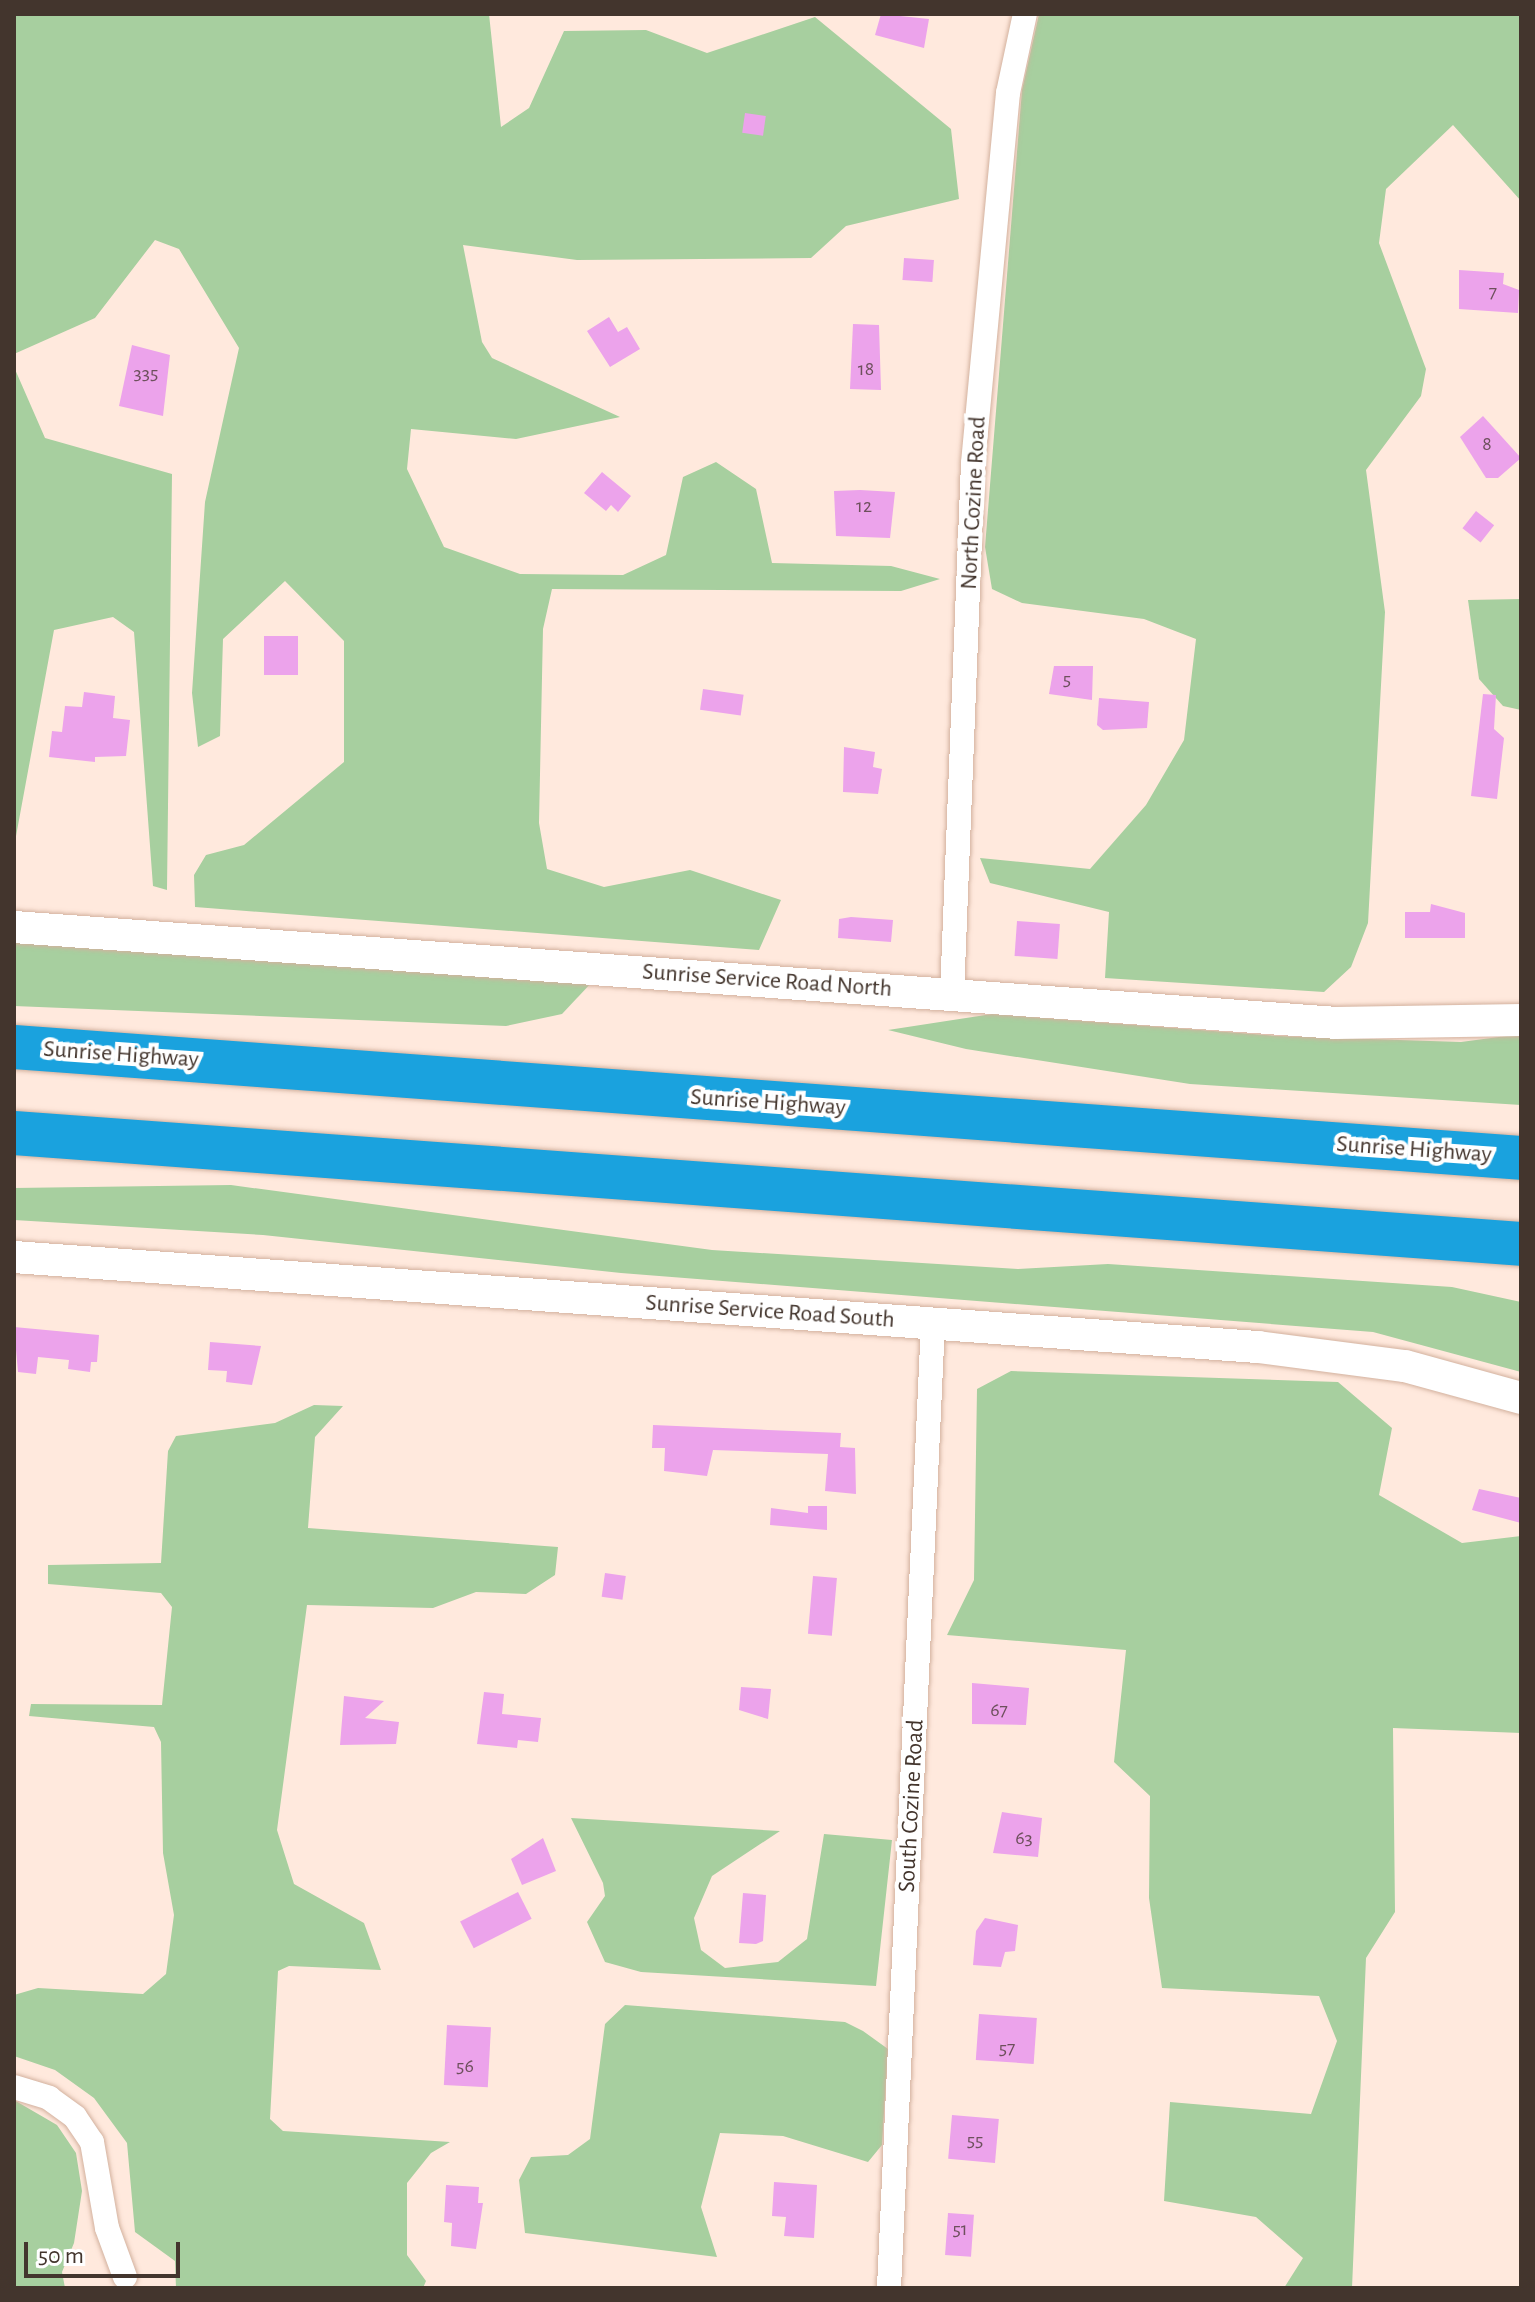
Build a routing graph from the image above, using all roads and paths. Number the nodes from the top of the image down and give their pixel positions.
1 (1025, 14) edge
2 (14, 927) edge
3 (952, 995) junction
4 (1521, 1020) edge
5 (14, 1047) edge
6 (14, 1133) edge
7 (1521, 1158) edge
8 (1521, 1244) edge
9 (14, 1257) edge
10 (933, 1323) junction
11 (1521, 1398) edge
12 (14, 2087) edge
13 (125, 2277) dead end
14 (889, 2288) edge

1 - 3 street, North Cozine Road
2 - 3 street, Sunrise Service Road North
3 - 4 street, Sunrise Service Road North
5 - 7 highway, Sunrise Highway
6 - 8 highway
9 - 10 street, Sunrise Service Road South
10 - 11 street, Sunrise Service Road South
10 - 14 street, South Cozine Road
12 - 13 street

